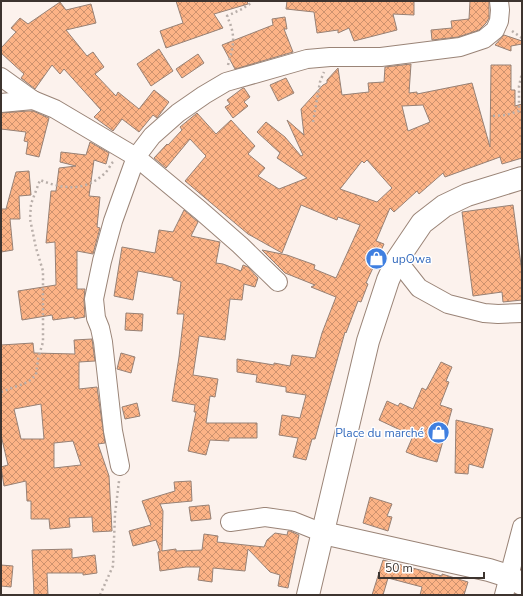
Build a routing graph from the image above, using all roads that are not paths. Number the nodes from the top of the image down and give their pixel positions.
1 (499, 1) edge
2 (1, 77) edge
3 (33, 100) junction
4 (1, 103) edge
5 (131, 154) junction
6 (522, 178) edge
7 (397, 260) junction
8 (278, 282) dead end
9 (522, 313) edge
10 (120, 466) road end
11 (230, 522) dead end
12 (522, 528) edge
13 (324, 533) junction
14 (511, 585) edge
15 (308, 595) edge

1 - 5 street
2 - 3 street
3 - 4 street
3 - 5 street
5 - 8 street
5 - 10 street
6 - 7 main road
7 - 9 street
7 - 13 main road
11 - 13 street
12 - 14 street
13 - 14 main road
13 - 15 main road

